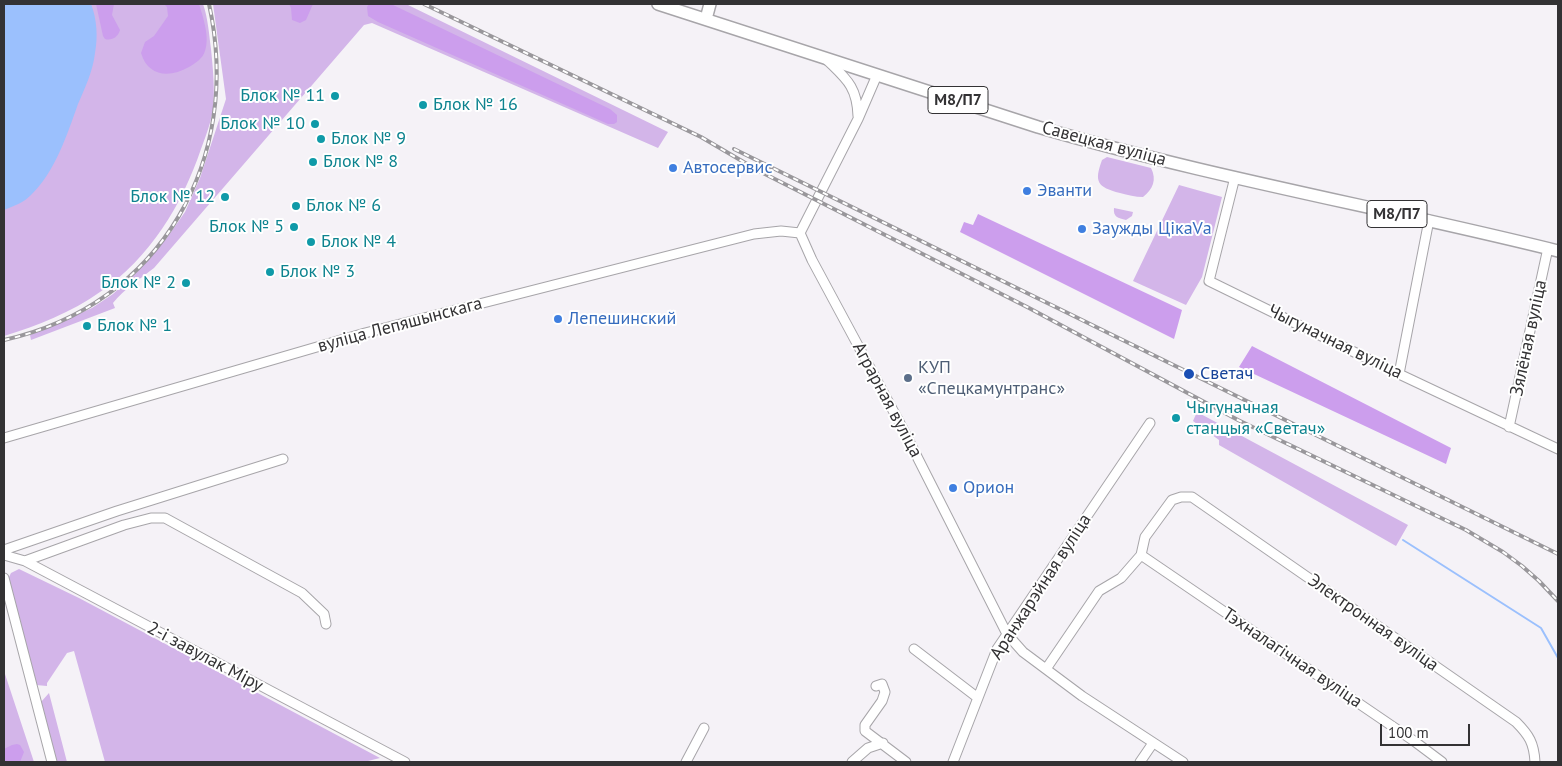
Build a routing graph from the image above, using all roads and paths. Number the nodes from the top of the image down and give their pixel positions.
1 (658, 4) edge
2 (710, 4) edge
3 (706, 19) junction
4 (824, 58) junction
5 (878, 75) junction
6 (858, 119) junction
7 (1235, 177) junction
8 (1430, 220) junction
9 (800, 234) junction
10 (1553, 250) edge
11 (1399, 374) junction
12 (1150, 423) dead end
13 (1509, 427) junction
14 (4, 438) edge
15 (1558, 449) edge
16 (283, 459) dead end
17 (4, 550) edge
18 (4, 555) edge
19 (1141, 555) junction
20 (25, 562) junction
21 (4, 578) edge
22 (326, 624) dead end
23 (1007, 634) junction
24 (914, 649) dead end
25 (1046, 669) junction
26 (876, 686) dead end
27 (978, 698) junction
28 (704, 728) dead end
29 (883, 743) junction
30 (1153, 743) junction
31 (52, 762) edge
32 (404, 762) edge
33 (686, 762) edge
34 (852, 762) edge
35 (906, 762) edge
36 (953, 762) edge
37 (1140, 762) edge
38 (1183, 762) edge
39 (1442, 762) edge
40 (1535, 762) edge

1 - 3 main road, Савецкая вуліца / М8/П7
2 - 3 main road
3 - 4 main road, Савецкая вуліца / М8/П7
4 - 5 main road, Савецкая вуліца / М8/П7
4 - 6 street
5 - 6 street
5 - 7 main road, Савецкая вуліца / М8/П7
6 - 9 street
7 - 8 main road, Савецкая вуліца / М8/П7
7 - 11 street, Чыгуначная вуліца
8 - 10 main road, Савецкая вуліца / М8/П7
8 - 11 street
9 - 14 street, вуліца Лепяшынскага
9 - 23 street, Аграрная вуліца
10 - 13 street, Зялёная вуліца
11 - 13 street, Чыгуначная вуліца
12 - 23 street, Аранжарэйная вуліца
13 - 15 street, Чыгуначная вуліца
16 - 17 street
18 - 20 street, 2-і завулак Міру
19 - 25 street
19 - 39 street, Тэхналагічная вуліца
19 - 40 street, Электронная вуліца
20 - 22 street
20 - 32 street, 2-і завулак Міру
21 - 31 street
23 - 25 street, Аграрная вуліца
23 - 27 street, Аранжарэйная вуліца
24 - 27 street
25 - 30 street, Аграрная вуліца
26 - 29 street
27 - 36 street, Аранжарэйная вуліца
28 - 33 street
29 - 34 street
29 - 35 street
30 - 37 street
30 - 38 street, Аграрная вуліца

